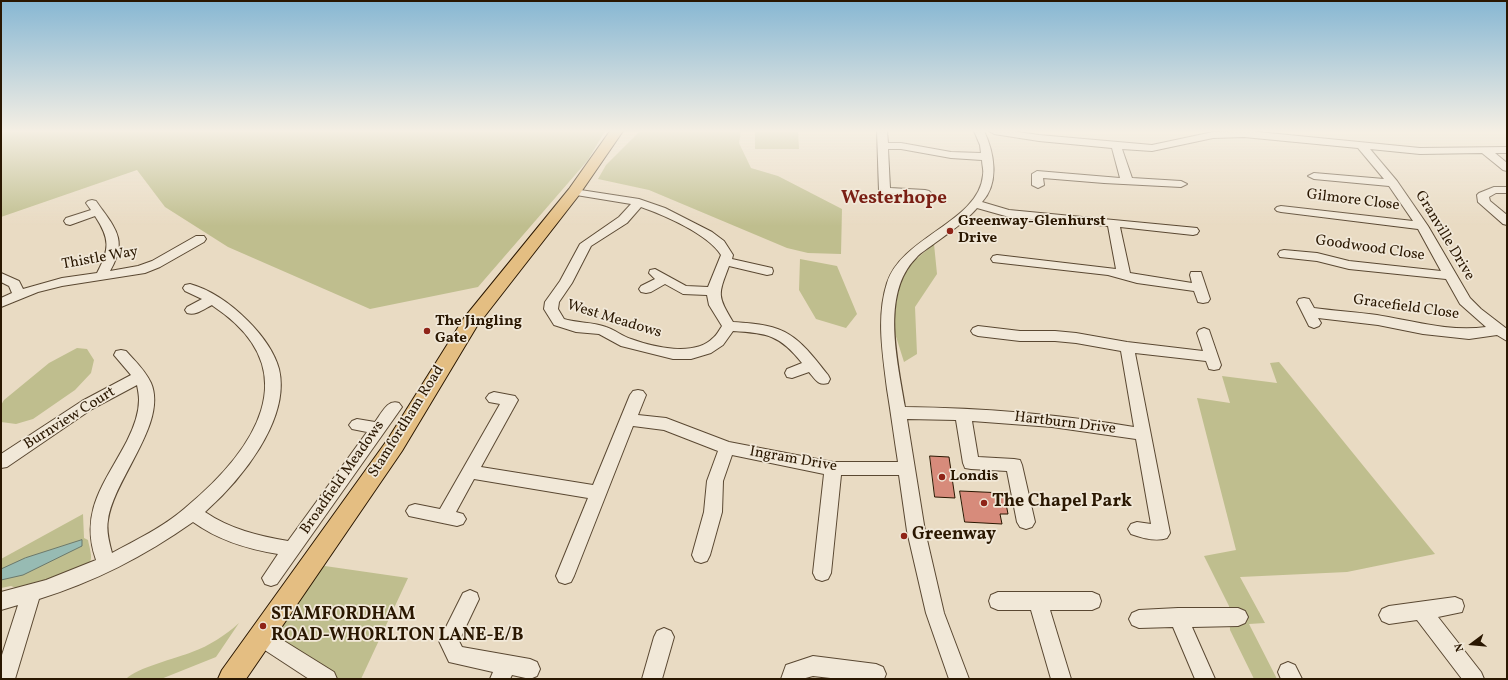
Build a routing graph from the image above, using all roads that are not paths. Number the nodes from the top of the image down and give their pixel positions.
1 (594, 163) edge
2 (884, 163) edge
3 (988, 163) edge
4 (1121, 163) edge
5 (1376, 163) edge
6 (1314, 175) dead end
7 (1127, 181) junction
8 (1393, 183) junction
9 (1181, 184) dead end
10 (1038, 185) dead end
11 (1507, 190) edge
12 (574, 192) junction
13 (925, 193) dead end
14 (639, 202) junction
15 (975, 204) junction
16 (1281, 209) dead end
17 (70, 221) dead end
18 (1507, 221) edge
19 (1113, 223) junction
20 (1422, 226) junction
21 (611, 228) junction
22 (1193, 231) dead end
23 (623, 233) dead end
24 (195, 245) dead end
25 (1284, 254) dead end
26 (996, 259) dead end
27 (726, 262) junction
28 (767, 271) dead end
29 (1124, 275) junction
30 (100, 276) junction
31 (1451, 276) junction
32 (1, 277) edge
33 (1200, 287) dead end
34 (190, 288) dead end
35 (646, 290) dead end
36 (713, 291) junction
37 (19, 295) junction
38 (212, 299) junction
39 (1, 302) edge
40 (192, 310) dead end
41 (1309, 313) dead end
42 (729, 326) junction
43 (978, 331) dead end
44 (1204, 333) dead end
45 (1503, 333) edge
46 (1127, 347) junction
47 (121, 356) dead end
48 (812, 365) junction
49 (792, 373) dead end
50 (140, 377) junction
51 (823, 379) dead end
52 (638, 395) dead end
53 (494, 398) dead end
54 (394, 407) dead end
55 (899, 413) junction
56 (963, 414) junction
57 (629, 420) junction
58 (357, 425) dead end
59 (379, 428) junction
60 (1143, 434) junction
61 (727, 448) junction
62 (1, 462) edge
63 (907, 468) junction
64 (833, 469) junction
65 (470, 472) junction
66 (598, 493) junction
67 (415, 511) dead end
68 (192, 512) junction
69 (1026, 522) dead end
70 (1137, 528) dead end
71 (292, 549) junction
72 (701, 555) dead end
73 (107, 565) junction
74 (822, 574) dead end
75 (565, 576) dead end
76 (271, 578) dead end
77 (30, 594) junction
78 (470, 599) dead end
79 (1092, 600) dead end
80 (1, 601) edge
81 (998, 601) dead end
82 (1038, 601) junction
83 (1455, 606) dead end
84 (1422, 611) junction
85 (1389, 615) dead end
86 (1238, 617) dead end
87 (1178, 618) junction
88 (1139, 619) dead end
89 (261, 637) junction
90 (664, 637) dead end
91 (530, 669) dead end
92 (503, 672) edge
93 (876, 674) dead end
94 (5, 679) edge
95 (231, 679) edge
96 (327, 679) edge
97 (652, 679) edge
98 (791, 679) edge
99 (958, 679) edge
100 (1061, 679) edge
101 (1205, 679) edge
102 (1474, 679) edge

1 - 12 main road, Stamfordham Road
2 - 13 street
3 - 15 street
4 - 7 street
5 - 8 street, Granville Drive
6 - 8 street
7 - 9 street
7 - 10 street
8 - 20 street, Granville Drive
11 - 18 street
12 - 14 street
12 - 89 main road, Stamfordham Road
14 - 21 street, West Meadows
14 - 27 street
15 - 19 street
15 - 55 street
16 - 20 street, Gilmore Close
17 - 30 street
19 - 22 street
19 - 29 street
20 - 31 street, Granville Drive
21 - 23 street
21 - 42 street, West Meadows
24 - 30 street, Thistle Way
25 - 31 street, Goodwood Close
26 - 29 street
27 - 28 street
27 - 36 street
29 - 33 street
30 - 37 street, Thistle Way
31 - 45 street, Granville Drive
32 - 37 street
34 - 38 street
35 - 36 street
36 - 42 street
37 - 39 street, Thistle Way
38 - 40 street
38 - 68 street
41 - 45 street, Gracefield Close
42 - 48 street
43 - 46 street
44 - 46 street
46 - 60 street
47 - 50 street
48 - 49 street
48 - 51 street
50 - 62 street, Burnview Court
50 - 73 street
52 - 57 street
53 - 65 street
54 - 59 street, Broadfield Meadows
55 - 56 street, Hartburn Drive
55 - 63 street
56 - 60 street, Hartburn Drive
56 - 69 street
57 - 61 street, Ingram Drive
57 - 66 street
58 - 59 street
59 - 71 street, Broadfield Meadows
60 - 70 street
61 - 64 street, Ingram Drive
61 - 72 street
63 - 64 street, Ingram Drive
63 - 99 street
64 - 74 street
65 - 66 street
65 - 67 street
66 - 75 street
68 - 71 street, Broadfield Meadows
68 - 73 street
71 - 76 street, Broadfield Meadows
73 - 77 street
77 - 80 street
77 - 94 street
78 - 92 street
79 - 82 street
81 - 82 street
82 - 100 street
83 - 84 street
84 - 85 street
84 - 102 street
86 - 87 street
87 - 88 street
87 - 101 street
89 - 95 main road, Stamfordham Road
89 - 96 street
90 - 97 street
91 - 92 street
93 - 98 street

